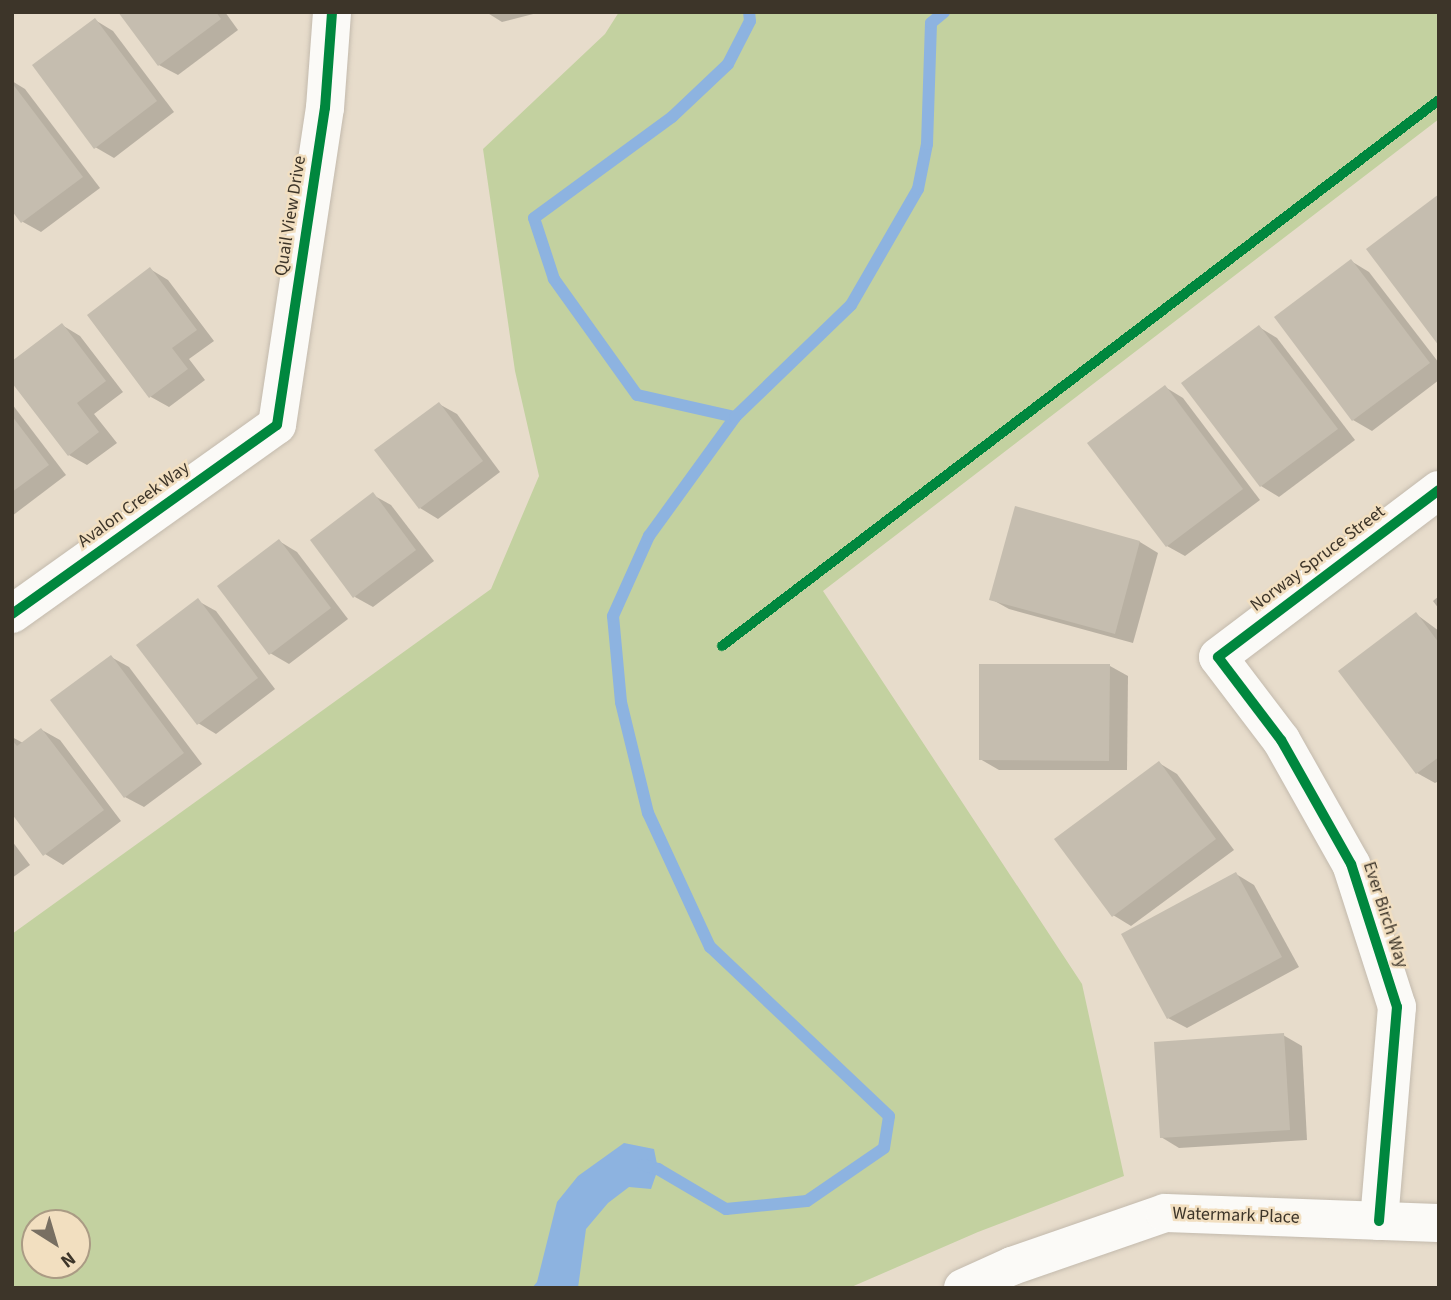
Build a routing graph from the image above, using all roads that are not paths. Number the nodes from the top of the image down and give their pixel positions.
1 (332, 12) edge
2 (277, 425) joint
3 (1439, 490) edge
4 (12, 614) edge
5 (1218, 657) joint
6 (1380, 1221) junction
7 (1439, 1223) edge
8 (963, 1288) edge

1 - 2 street, Quail View Drive
2 - 4 street, Avalon Creek Way
3 - 5 street, Norway Spruce Street
5 - 6 street, Ever Birch Way
6 - 7 street, Watermark Place
6 - 8 street, Watermark Place

